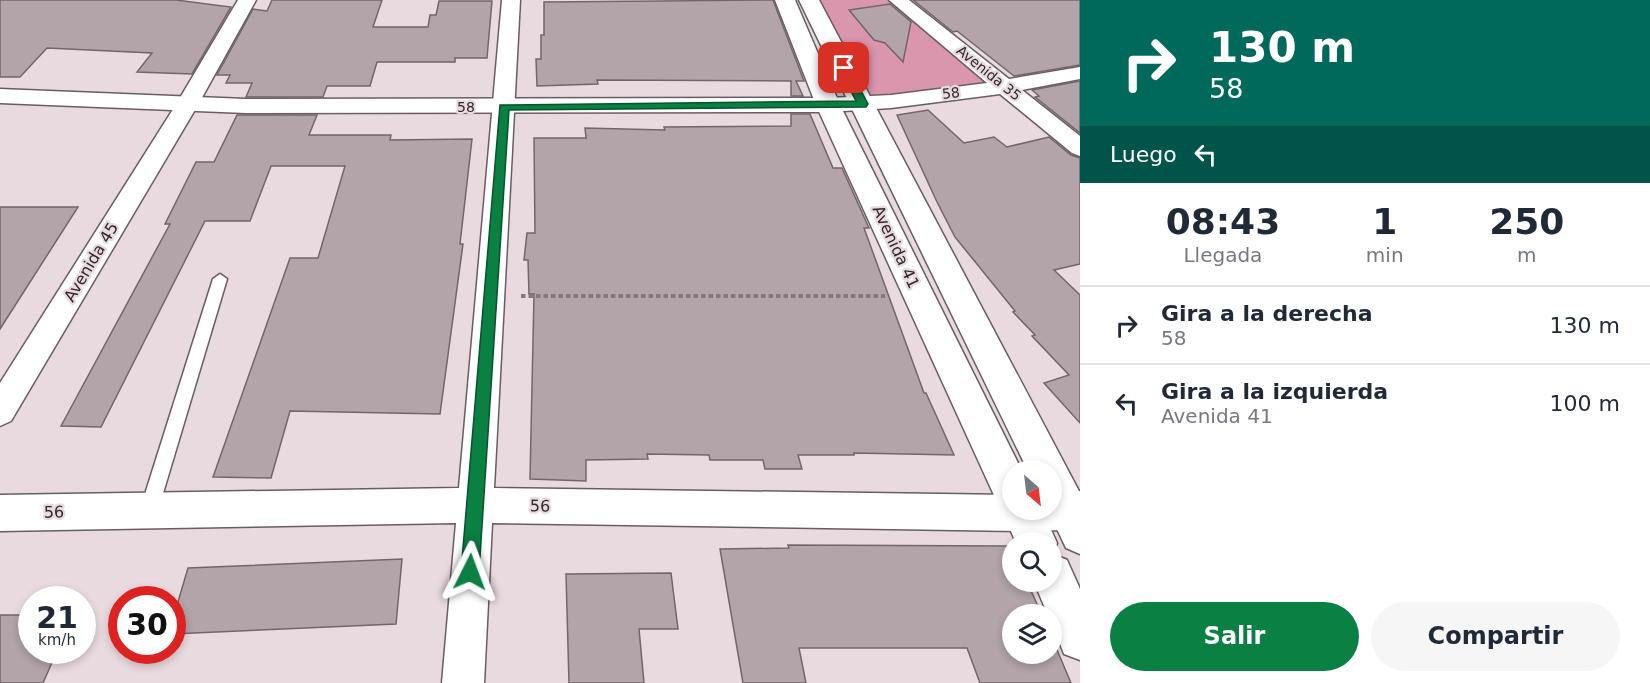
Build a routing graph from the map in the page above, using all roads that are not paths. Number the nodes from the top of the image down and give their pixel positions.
1 (510, 0) edge
2 (785, 0) edge
3 (809, 0) edge
4 (898, 0) edge
5 (240, 2) edge
6 (1080, 74) edge
7 (1007, 87) junction
8 (0, 96) edge
9 (863, 104) junction
10 (828, 105) junction
11 (0, 107) edge
12 (504, 107) junction
13 (185, 108) junction
14 (1080, 148) edge
15 (220, 279) dead end
16 (0, 411) edge
17 (1042, 460) edge
18 (1002, 470) edge
19 (1062, 495) edge
20 (474, 505) junction
21 (149, 510) junction
22 (0, 513) edge
23 (1002, 514) edge
24 (1076, 519) edge
25 (1060, 592) edge
26 (1080, 638) edge
27 (464, 683) edge

1 - 12 street
2 - 10 main road, Avenida 41
3 - 9 main road, Avenida 41
4 - 7 street, Avenida 35
5 - 13 street, Avenida 45
6 - 7 street, 58
7 - 9 street, 58
7 - 14 street, Avenida 35
8 - 13 main road, 58
9 - 10 street, 58
9 - 17 main road, Avenida 41
10 - 12 main road, 58
10 - 18 main road, Avenida 41
11 - 13 main road, 58
12 - 13 main road, 58
12 - 20 street
13 - 16 street, Avenida 45
15 - 21 lane
19 - 24 main road
20 - 21 street, 56
20 - 23 street, 56
20 - 27 street
21 - 22 street, 56
25 - 26 main road

